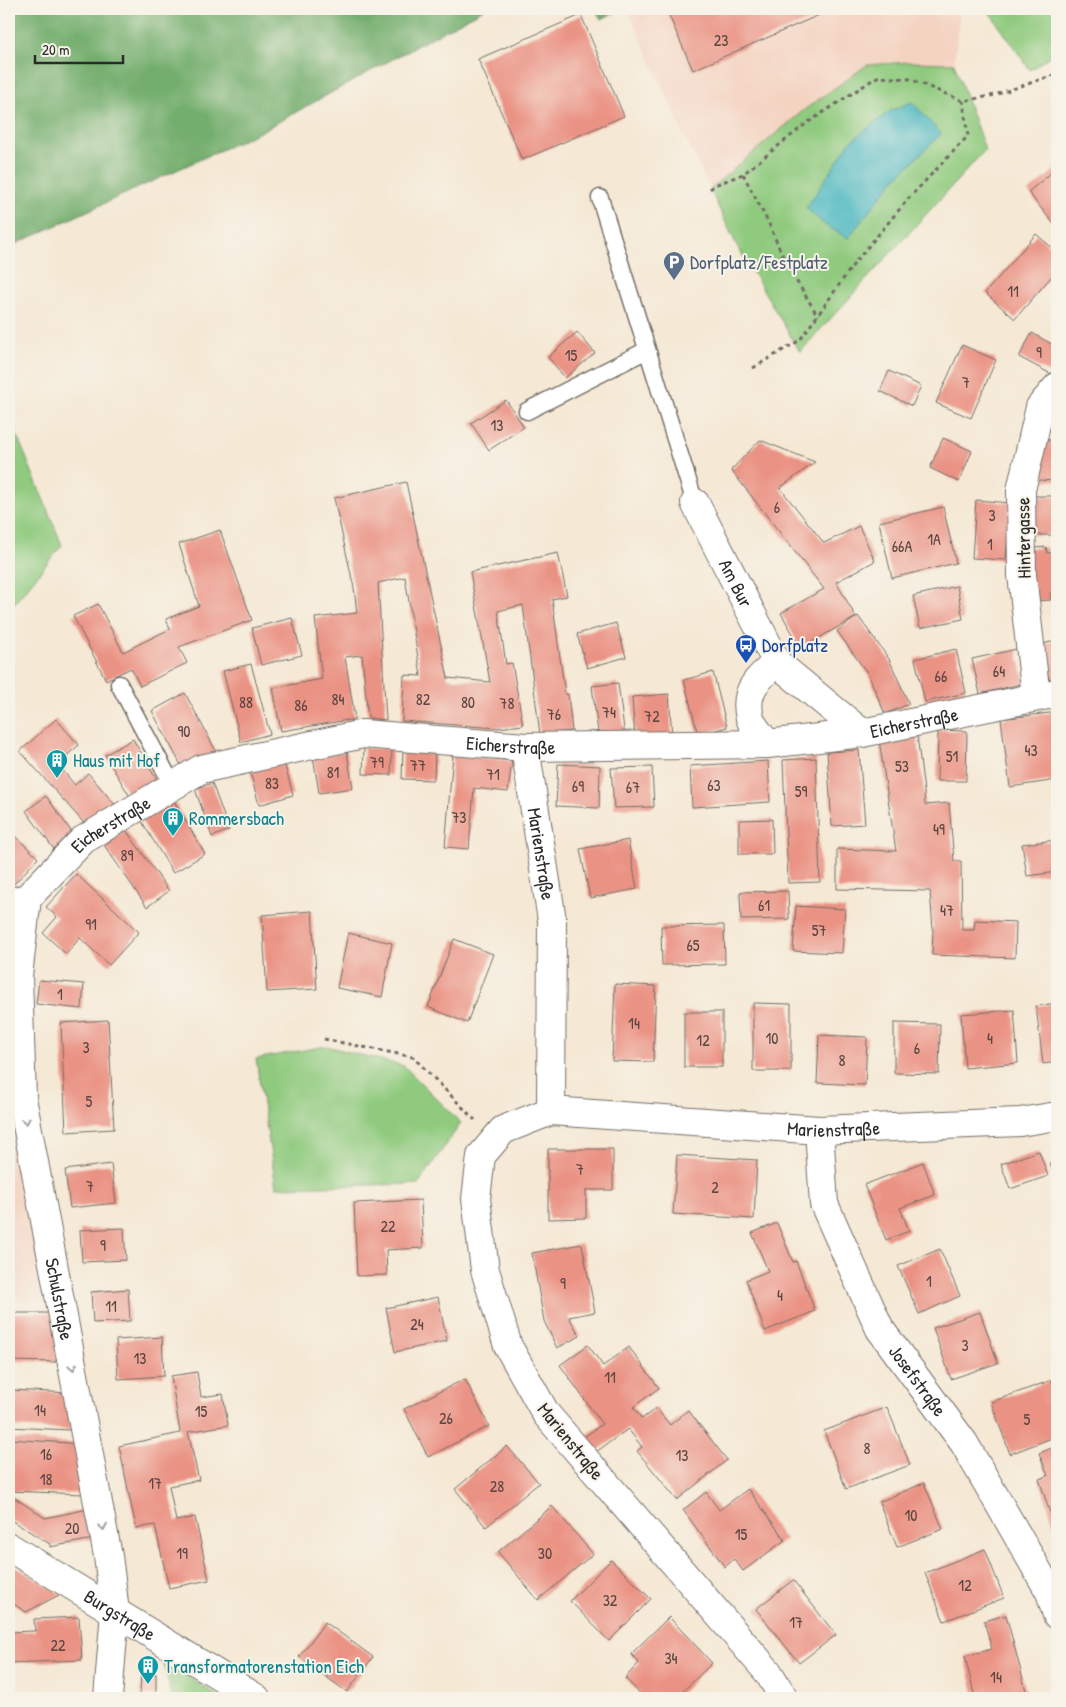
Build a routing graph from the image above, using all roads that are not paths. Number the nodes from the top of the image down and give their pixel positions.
1 (600, 198) dead end
2 (647, 350) junction
3 (1057, 387) edge
4 (527, 411) dead end
5 (695, 503) joint
6 (777, 663) junction
7 (119, 684) dead end
8 (1046, 695) edge
9 (862, 733) junction
10 (767, 744) junction
11 (525, 747) junction
12 (173, 786) junction
13 (18, 901) edge
14 (551, 1111) junction
15 (1057, 1116) edge
16 (819, 1130) junction
17 (9, 1547) edge
18 (114, 1611) junction
19 (1057, 1615) edge
20 (108, 1698) edge
21 (256, 1698) edge
22 (784, 1698) edge

1 - 2 lane
2 - 4 lane
2 - 5 lane
3 - 8 street, Hintergasse
5 - 6 street, Am Bur
6 - 9 street, Am Bur
6 - 10 street
7 - 12 lane
8 - 9 street, Eicherstraße
9 - 10 street, Eicherstraße
10 - 11 street, Eicherstraße
11 - 12 street, Eicherstraße
11 - 14 street, Marienstraße
12 - 13 street, Eicherstraße
13 -> 18 street, Schulstraße
14 - 16 street, Marienstraße
14 - 22 street, Marienstraße
15 - 16 street, Marienstraße
16 - 19 street, Josefstraße
17 - 18 street, Burgstraße
18 - 20 street, Schulstraße
18 - 21 street, Burgstraße

